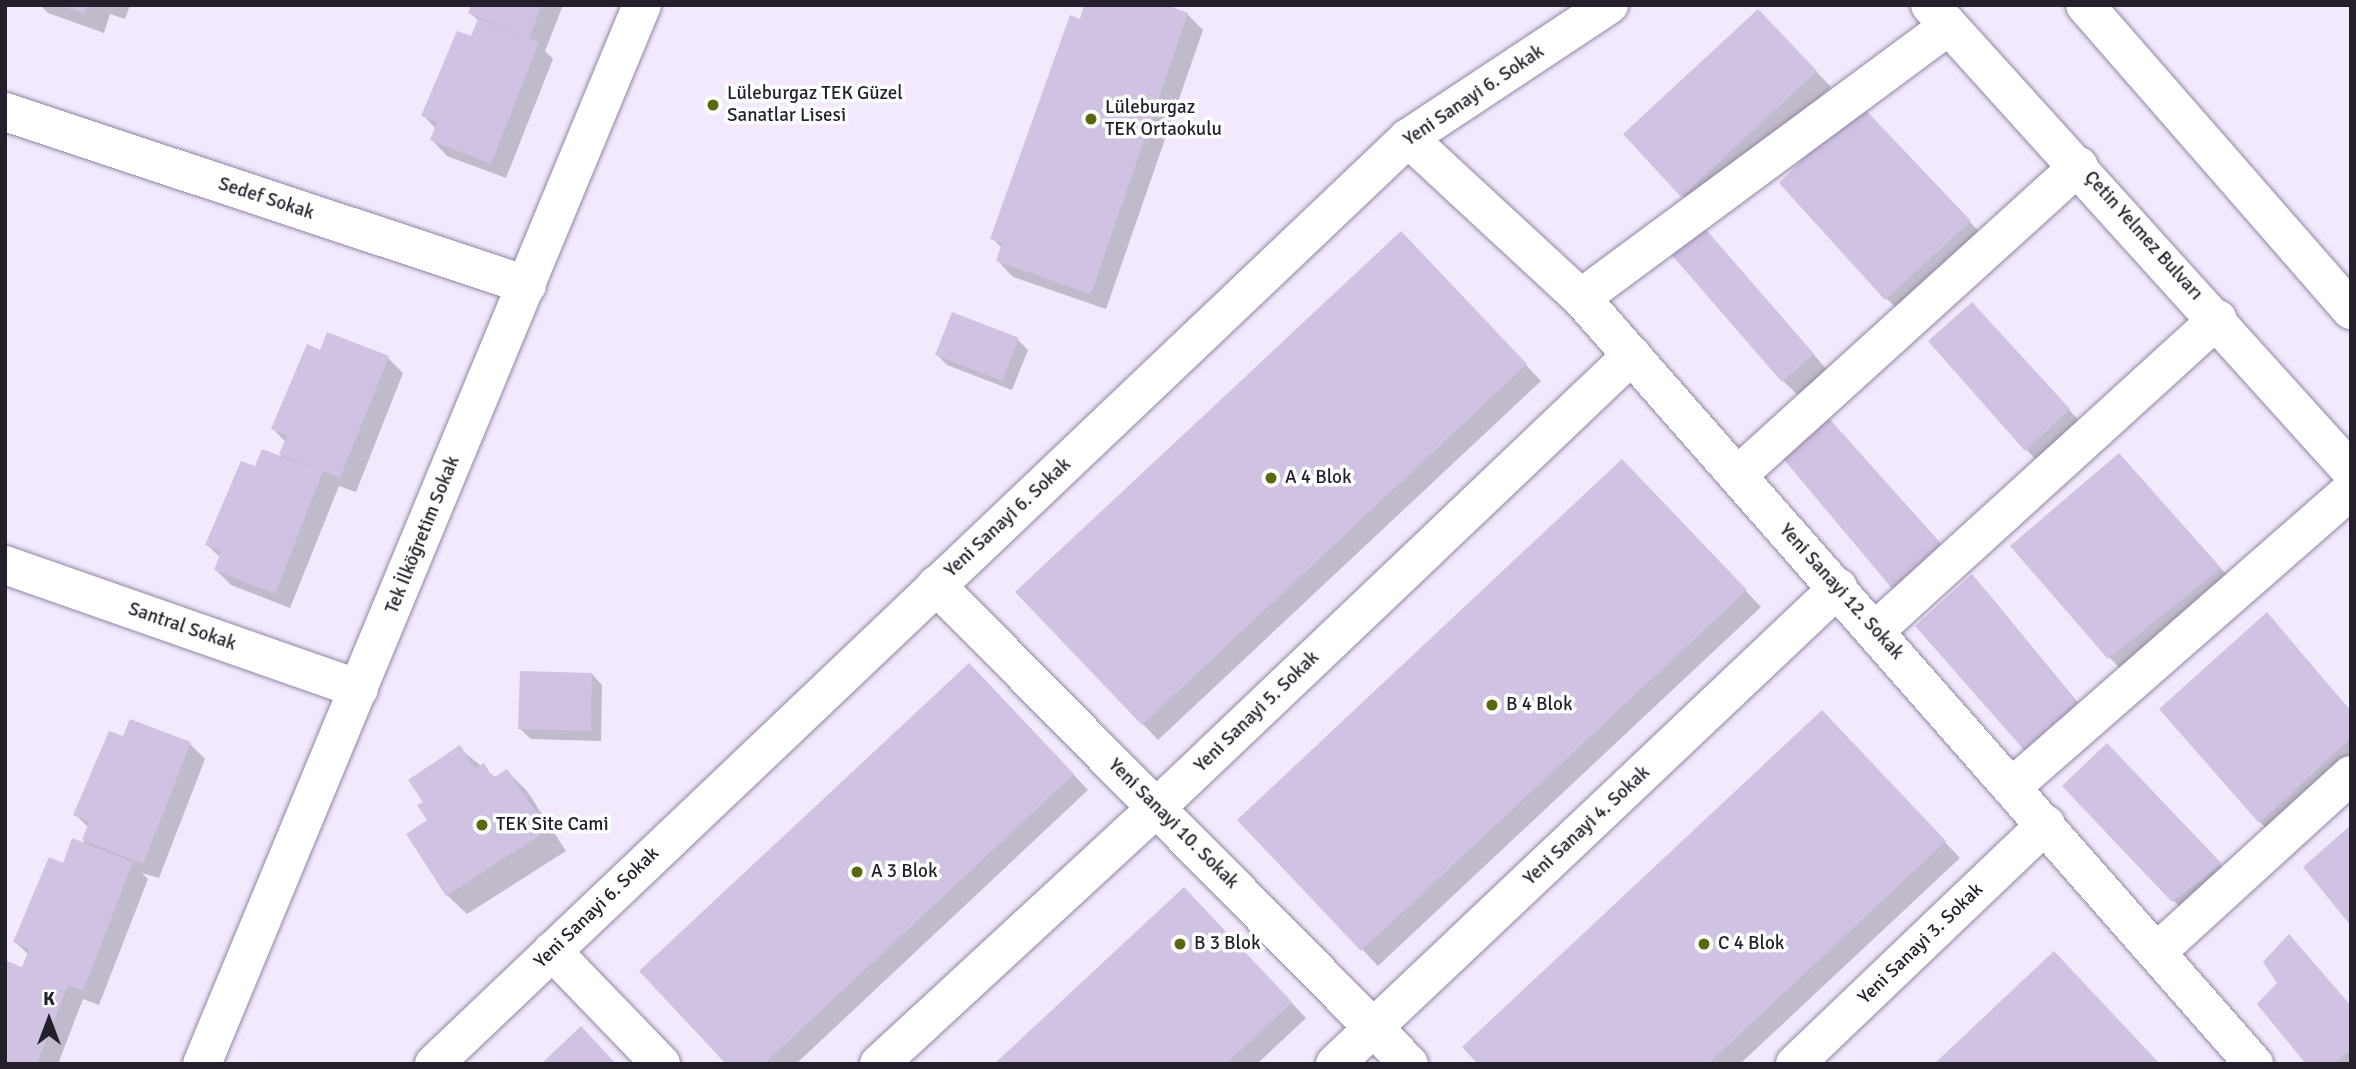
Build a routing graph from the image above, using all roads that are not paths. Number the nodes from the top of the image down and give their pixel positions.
1 (642, 5) edge
2 (1609, 5) edge
3 (2085, 5) edge
4 (1939, 16) edge
5 (5, 112) edge
6 (1408, 138) junction
7 (2079, 166) junction
8 (527, 285) junction
9 (1581, 298) junction
10 (2351, 310) edge
11 (2218, 319) junction
12 (1632, 355) junction
13 (2351, 471) edge
14 (1738, 475) junction
15 (2351, 490) edge
16 (5, 565) edge
17 (936, 585) junction
18 (1838, 588) junction
19 (1875, 631) junction
20 (359, 689) junction
21 (2351, 775) edge
22 (2013, 786) junction
23 (1156, 808) junction
24 (2046, 824) junction
25 (552, 951) junction
26 (2158, 951) junction
27 (1374, 1028) junction
28 (202, 1064) edge
29 (433, 1064) edge
30 (661, 1064) edge
31 (879, 1064) edge
32 (1335, 1064) edge
33 (1409, 1064) edge
34 (1796, 1064) edge
35 (2254, 1064) edge

1 - 8 street, Tek İlköğretim Sokak
2 - 6 street, Yeni Sanayi 6. Sokak
3 - 10 street
4 - 7 street, Çetin Yelmez Bulvarı
4 - 9 street
5 - 8 street, Sedef Sokak
6 - 9 street, Yeni Sanayi 12. Sokak
6 - 17 street, Yeni Sanayi 6. Sokak
7 - 11 street, Çetin Yelmez Bulvarı
7 - 14 street
8 - 20 street, Tek İlköğretim Sokak
9 - 12 street, Yeni Sanayi 12. Sokak
11 - 13 street, Çetin Yelmez Bulvarı
11 - 19 street
12 - 14 street, Yeni Sanayi 12. Sokak
12 - 23 street, Yeni Sanayi 5. Sokak
14 - 18 street, Yeni Sanayi 12. Sokak
15 - 22 street
16 - 20 street, Santral Sokak
17 - 23 street, Yeni Sanayi 10. Sokak
17 - 25 street, Yeni Sanayi 6. Sokak
18 - 19 street, Yeni Sanayi 12. Sokak
18 - 27 street, Yeni Sanayi 4. Sokak
19 - 22 street, Yeni Sanayi 12. Sokak
20 - 28 street, Tek İlköğretim Sokak
21 - 26 street
22 - 24 street, Yeni Sanayi 12. Sokak
23 - 27 street, Yeni Sanayi 10. Sokak
23 - 31 street, Yeni Sanayi 5. Sokak
24 - 26 street, Yeni Sanayi 12. Sokak
24 - 34 street, Yeni Sanayi 3. Sokak
25 - 29 street, Yeni Sanayi 6. Sokak
25 - 30 street
26 - 35 street, Yeni Sanayi 12. Sokak
27 - 32 street, Yeni Sanayi 4. Sokak
27 - 33 street, Yeni Sanayi 10. Sokak

